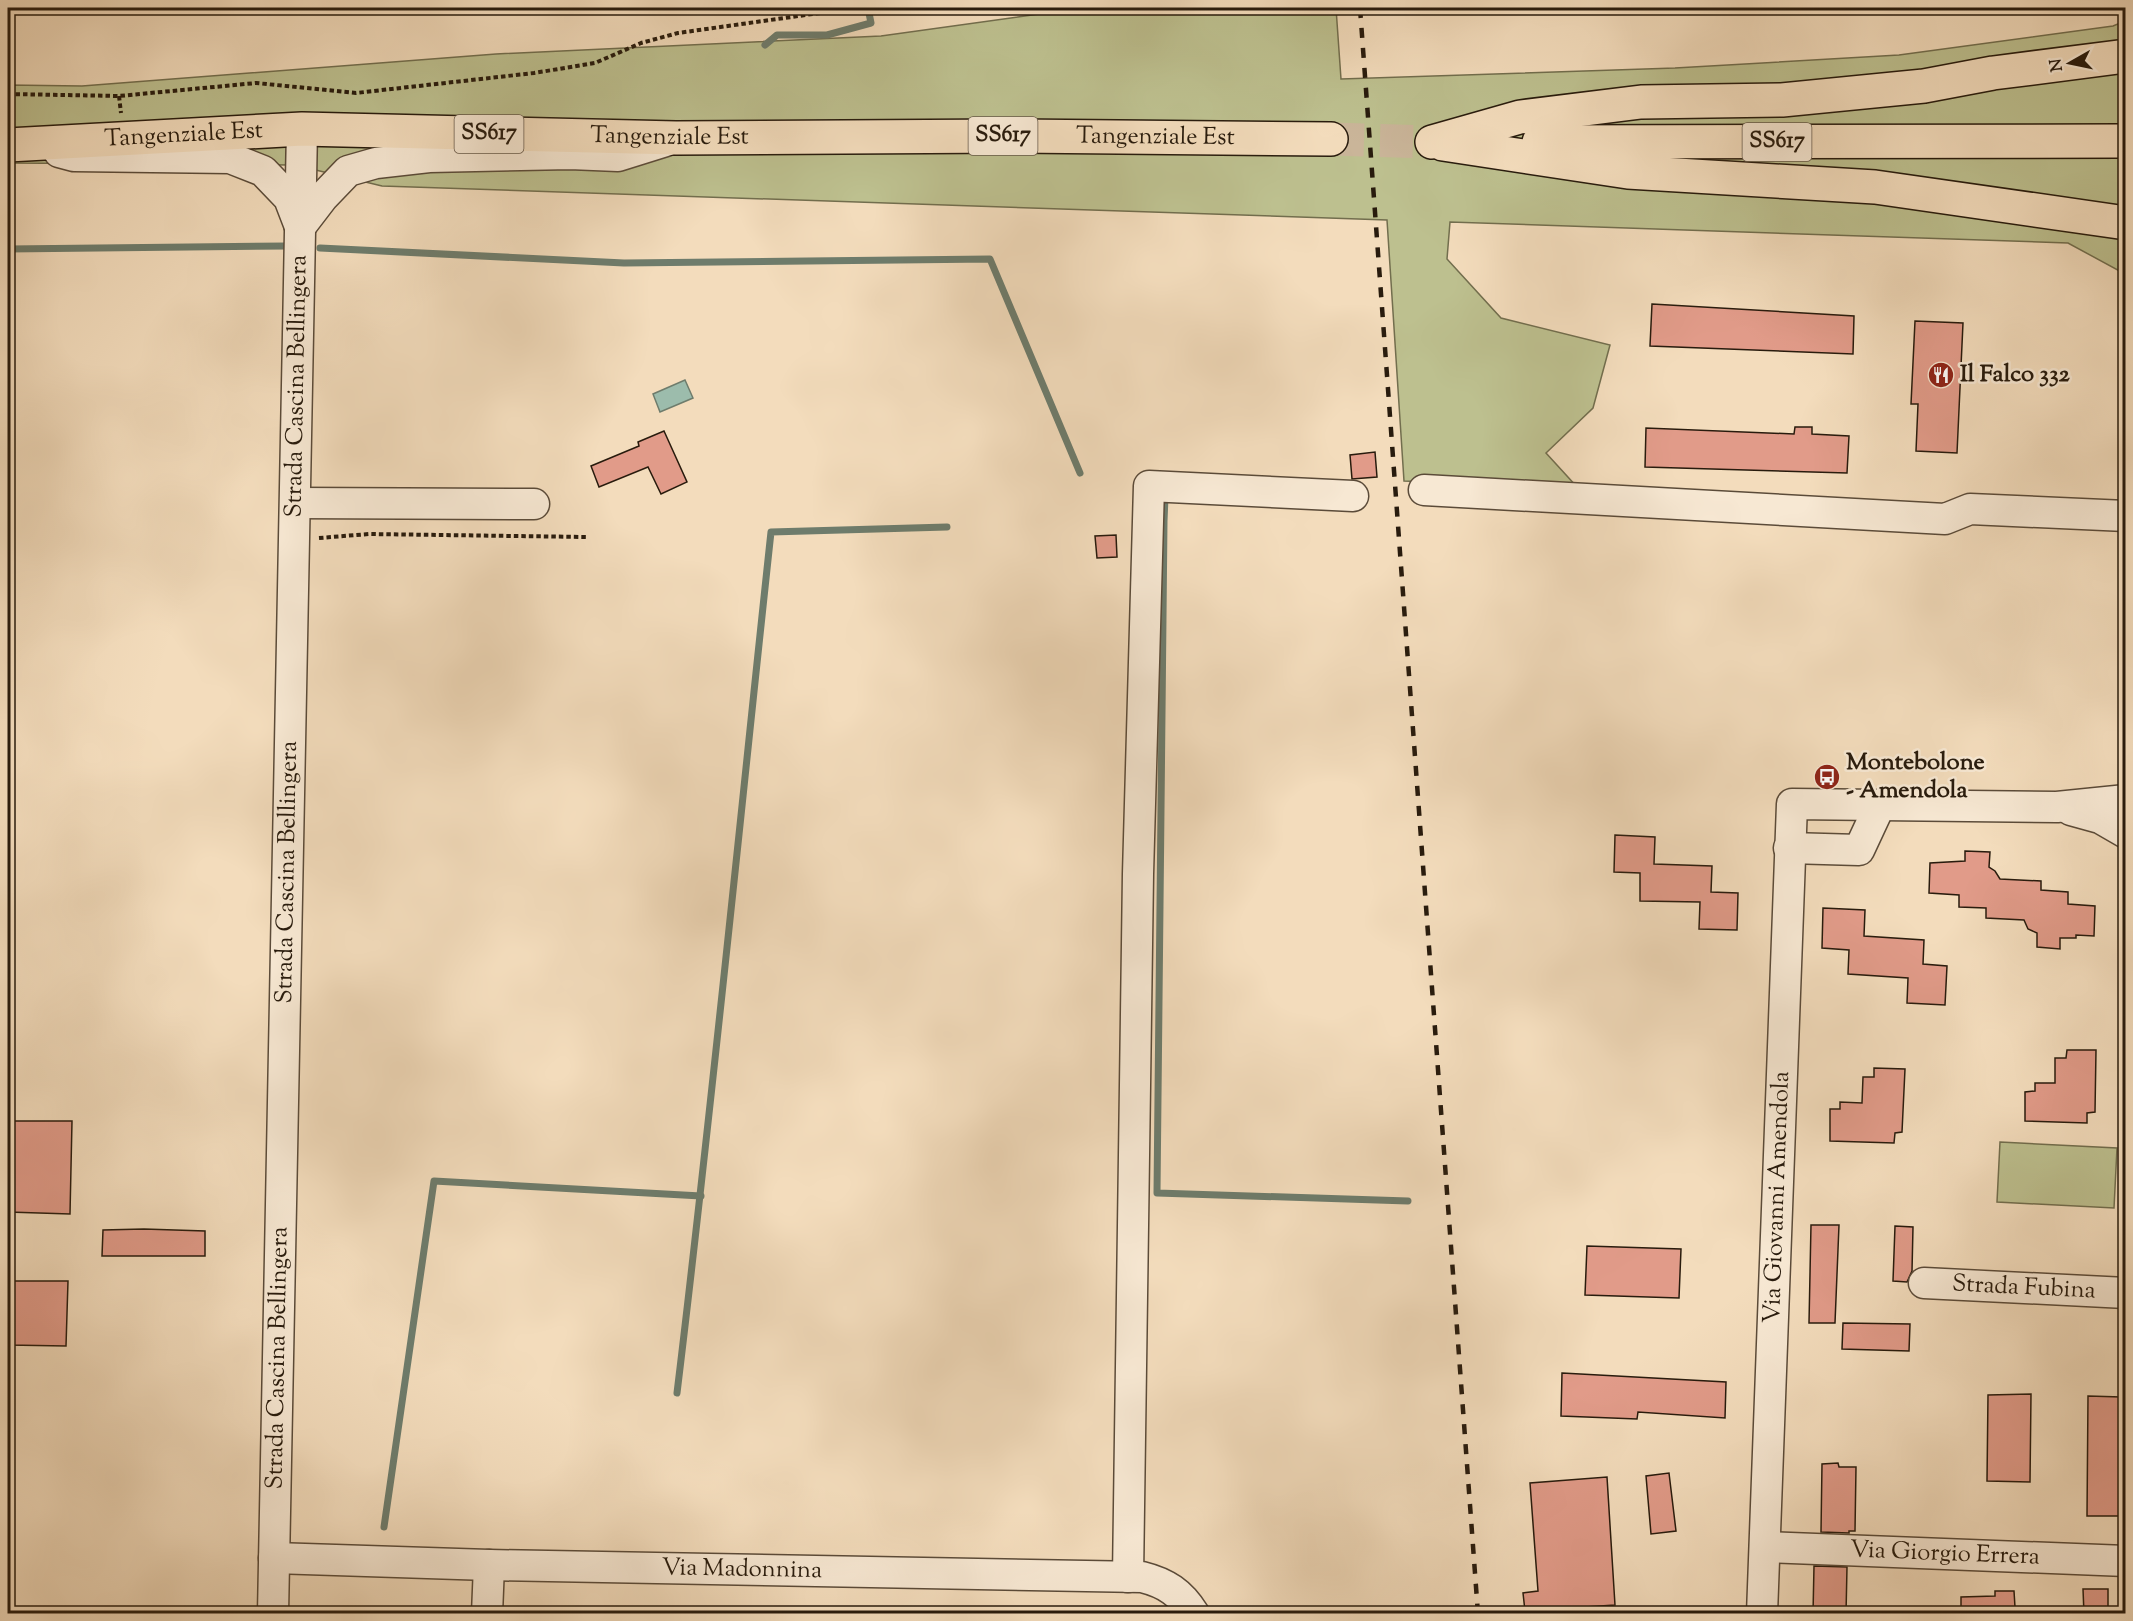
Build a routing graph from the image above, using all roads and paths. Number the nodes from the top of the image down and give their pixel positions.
1 (835, 8) edge
2 (2126, 56) edge
3 (8, 94) edge
4 (302, 129) junction
5 (676, 138) junction
6 (1331, 140) tunnel mouth
7 (2121, 141) dead end
8 (1432, 142) junction
9 (20, 145) edge
10 (2126, 223) edge
11 (300, 227) junction
12 (1424, 490) dead end
13 (1353, 496) dead end
14 (296, 503) junction
15 (534, 504) dead end
16 (2126, 516) edge
17 (587, 537) dead end
18 (295, 542) junction
19 (2126, 800) edge
20 (1881, 805) junction
21 (2057, 807) junction
22 (2126, 833) edge
23 (1790, 848) junction
24 (1924, 1283) dead end
25 (2126, 1293) edge
26 (1765, 1547) junction
27 (274, 1558) junction
28 (2126, 1561) edge
29 (489, 1565) junction
30 (1128, 1577) junction
31 (273, 1614) edge
32 (487, 1614) edge
33 (1194, 1614) edge
34 (1762, 1614) edge

1 - 3 path
2 - 8 main road
4 - 5 main road, Tangenziale Est / SS617
4 - 9 main road, Tangenziale Est / SS617
4 - 11 street, Strada Cascina Bellingera
5 - 6 main road, Tangenziale Est / SS617
5 - 11 street
7 - 8 main road, SS617
8 - 10 main road
9 - 11 street
11 - 14 street, Strada Cascina Bellingera
12 - 16 street
13 - 30 street
14 - 15 street
14 - 18 street, Strada Cascina Bellingera
17 - 18 path
18 - 27 street, Strada Cascina Bellingera
19 - 21 street, Via Giovanni Amendola
20 - 21 street, Via Giovanni Amendola
20 - 23 street
20 - 23 street, Via Giovanni Amendola
21 - 22 street, Via Giovanni Amendola
23 - 26 street, Via Giovanni Amendola
24 - 25 street, Strada Fubina
26 - 28 street, Via Giorgio Errera
26 - 34 street, Via Giovanni Amendola
27 - 29 street, Via Madonnina
27 - 31 street, Strada Cascina Bellingera
29 - 30 street, Via Madonnina
29 - 32 street
30 - 33 street, Via Madonnina

